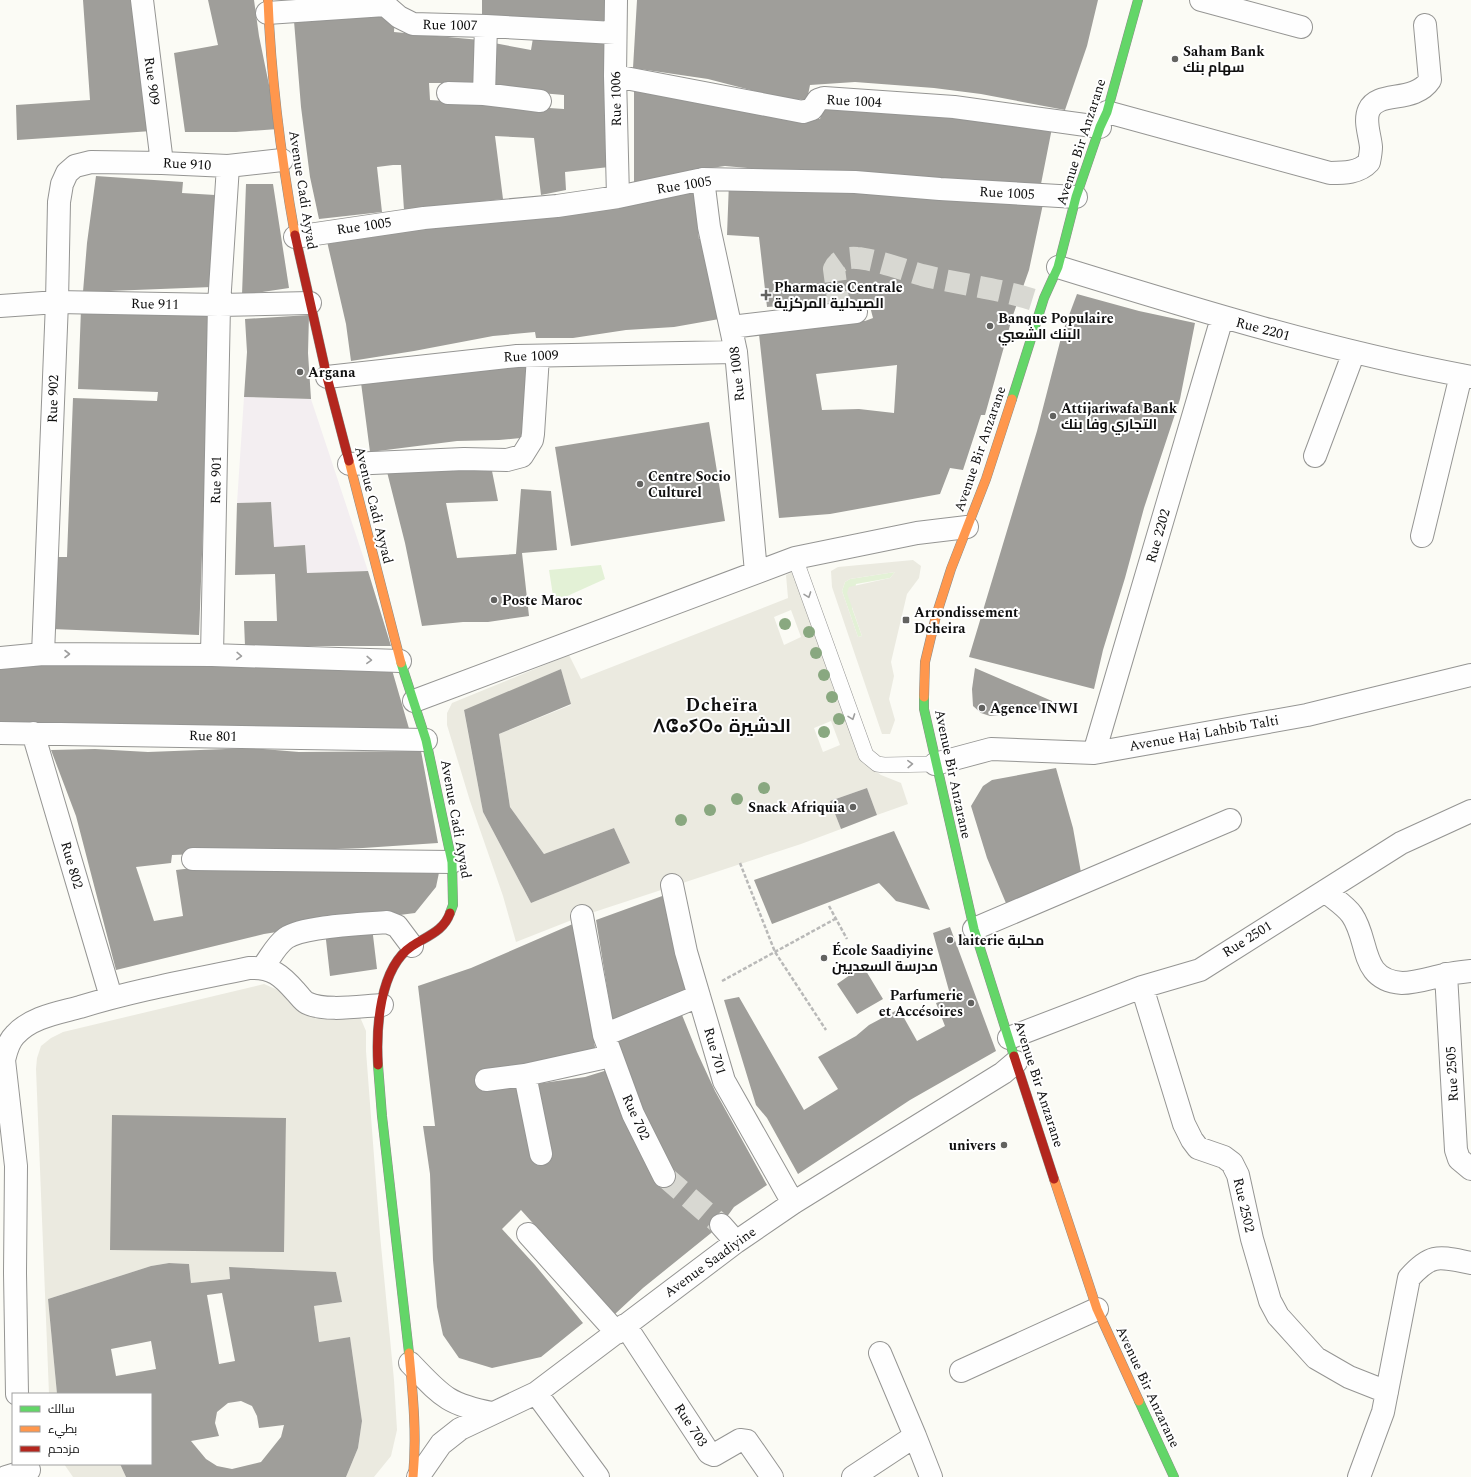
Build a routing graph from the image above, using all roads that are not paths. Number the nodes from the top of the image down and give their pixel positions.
1 (142, 0) edge
2 (616, 0) edge
3 (1138, 0) edge
4 (1201, 0) edge
5 (267, 6) edge
6 (1425, 25) dead end
7 (486, 26) junction
8 (1301, 28) dead end
9 (615, 33) junction
10 (615, 76) junction
11 (448, 93) dead end
12 (484, 94) junction
13 (540, 101) dead end
14 (1103, 119) junction
15 (282, 160) junction
16 (91, 162) joint
17 (162, 162) junction
18 (228, 166) junction
19 (703, 179) junction
20 (618, 197) junction
21 (1076, 197) junction
22 (295, 236) junction
23 (1058, 267) junction
24 (57, 302) junction
25 (310, 303) junction
26 (219, 305) junction
27 (0, 306) edge
28 (856, 312) dead end
29 (1222, 318) junction
30 (731, 327) junction
31 (736, 352) junction
32 (1354, 352) junction
33 (538, 356) junction
34 (1466, 376) edge
35 (327, 377) junction
36 (1315, 456) dead end
37 (349, 464) junction
38 (967, 527) junction
39 (1422, 536) dead end
40 (795, 558) junction
41 (756, 572) junction
42 (43, 654) junction
43 (212, 655) junction
44 (0, 658) edge
45 (400, 661) junction
46 (1471, 675) edge
47 (414, 701) junction
48 (0, 733) edge
49 (33, 733) junction
50 (426, 740) junction
51 (1094, 753) junction
52 (935, 764) junction
53 (1471, 811) edge
54 (1230, 820) dead end
55 (193, 859) dead end
56 (452, 862) junction
57 (672, 885) dead end
58 (1325, 891) junction
59 (582, 916) dead end
60 (974, 930) junction
61 (412, 946) junction
62 (263, 967) junction
63 (1471, 971) edge
64 (1446, 974) junction
65 (1142, 987) junction
66 (383, 996) junction
67 (699, 996) junction
68 (111, 997) junction
69 (604, 1035) junction
70 (1009, 1038) junction
71 (2, 1052) edge
72 (611, 1056) junction
73 (1016, 1062) junction
74 (525, 1075) junction
75 (486, 1080) dead end
76 (541, 1154) dead end
77 (1471, 1169) edge
78 (664, 1176) tunnel mouth
79 (8, 1192) edge
80 (793, 1203) junction
81 (721, 1225) tunnel mouth
82 (528, 1234) dead end
83 (736, 1242) junction
84 (1471, 1263) edge
85 (1097, 1309) junction
86 (621, 1329) junction
87 (880, 1353) dead end
88 (410, 1363) junction
89 (961, 1370) dead end
90 (11, 1384) edge
91 (536, 1392) junction
92 (1387, 1392) junction
93 (492, 1413) junction
94 (915, 1436) junction
95 (29, 1470) edge
96 (6, 1477) edge
97 (413, 1477) edge
98 (418, 1477) edge
99 (598, 1477) edge
100 (772, 1477) edge
101 (853, 1477) edge
102 (930, 1477) edge
103 (1174, 1477) edge
104 (1360, 1477) edge

1 - 17 street, Rue 909
2 - 9 street, Rue 1006
3 - 14 street, Avenue Bir Anzarane
4 - 8 street
5 - 7 street, Rue 1007
5 - 15 street, Avenue Cadi Ayyad
6 - 14 street, Rue 1004
7 - 9 street, Rue 1007
7 - 12 street
9 - 10 street, Rue 1006
10 - 14 street, Rue 1004
10 - 20 street, Rue 1006
11 - 12 street
12 - 13 street
14 - 21 street, Avenue Bir Anzarane
15 - 18 street, Rue 910
15 - 22 street, Avenue Cadi Ayyad
16 - 17 street, Rue 910
16 - 24 street, Rue 902
17 - 18 street, Rue 910
18 - 26 street, Rue 901
19 - 20 street, Rue 1005
19 - 21 street, Rue 1005
19 - 30 street, Rue 1008
20 - 22 street, Rue 1005
21 - 23 street, Avenue Bir Anzarane
22 - 25 street, Avenue Cadi Ayyad
23 - 29 street, Rue 2201
23 - 38 street, Avenue Bir Anzarane
24 - 26 street, Rue 911
24 - 27 street, Rue 911
24 - 42 street, Rue 902
25 - 26 street, Rue 911
25 - 35 street, Avenue Cadi Ayyad
26 - 43 street, Rue 901
28 - 30 street
29 - 32 street, Rue 2201
29 - 51 street, Rue 2202
30 - 31 street, Rue 1008
31 - 33 street, Rue 1009
31 - 41 street, Rue 1008
32 - 34 street, Rue 2201
32 - 36 street
33 - 35 street, Rue 1009
33 - 37 street
34 - 39 street
35 - 37 street, Avenue Cadi Ayyad
37 - 45 street, Avenue Cadi Ayyad
38 - 40 street
38 - 52 street, Avenue Bir Anzarane
40 - 41 street
40 -> 52 lane
41 - 47 street
42 -> 43 street
42 - 44 street
43 -> 45 street
45 - 47 street, Avenue Cadi Ayyad
46 - 51 street, Avenue Haj Lahbib Talti
47 - 50 street, Avenue Cadi Ayyad
48 - 49 street, Rue 801
49 - 50 street, Rue 801
49 - 68 street, Rue 802
50 - 56 street, Avenue Cadi Ayyad
51 - 52 street, Avenue Haj Lahbib Talti
52 - 60 street, Avenue Bir Anzarane
53 - 58 street, Rue 2501
54 - 60 street
55 - 56 street
56 - 61 street, Avenue Cadi Ayyad
57 - 67 street, Rue 701
58 - 64 street
58 - 65 street, Rue 2501
59 - 69 street, Rue 702
60 - 70 street, Avenue Bir Anzarane
61 - 62 street
61 - 66 street, Avenue Cadi Ayyad
62 - 66 street
62 - 68 street
63 - 64 street
64 - 77 street, Rue 2505
65 - 70 street, Rue 2501
65 - 92 street, Rue 2502
66 - 88 street
67 - 69 street
67 - 80 street, Rue 701
68 - 71 street
69 - 72 street, Rue 702
70 - 73 street, Avenue Bir Anzarane
71 - 79 street
72 - 74 street
72 - 78 street, Rue 702
73 - 80 street, Avenue Saadiyine
73 - 85 street, Avenue Bir Anzarane
74 - 75 street
74 - 76 street
79 - 90 street
80 - 83 street, Avenue Saadiyine
81 - 83 street
82 - 86 street
83 - 86 street, Avenue Saadiyine
84 - 92 street
85 - 89 street
85 - 103 street, Avenue Bir Anzarane
86 - 91 street, Avenue Saadiyine
86 - 100 street, Rue 703
87 - 94 street
88 - 93 street
88 - 97 street
91 - 93 street, Avenue Saadiyine
91 - 99 street
92 - 104 street
93 - 98 street, Avenue Saadiyine
94 - 101 street
94 - 102 street
95 - 96 street

